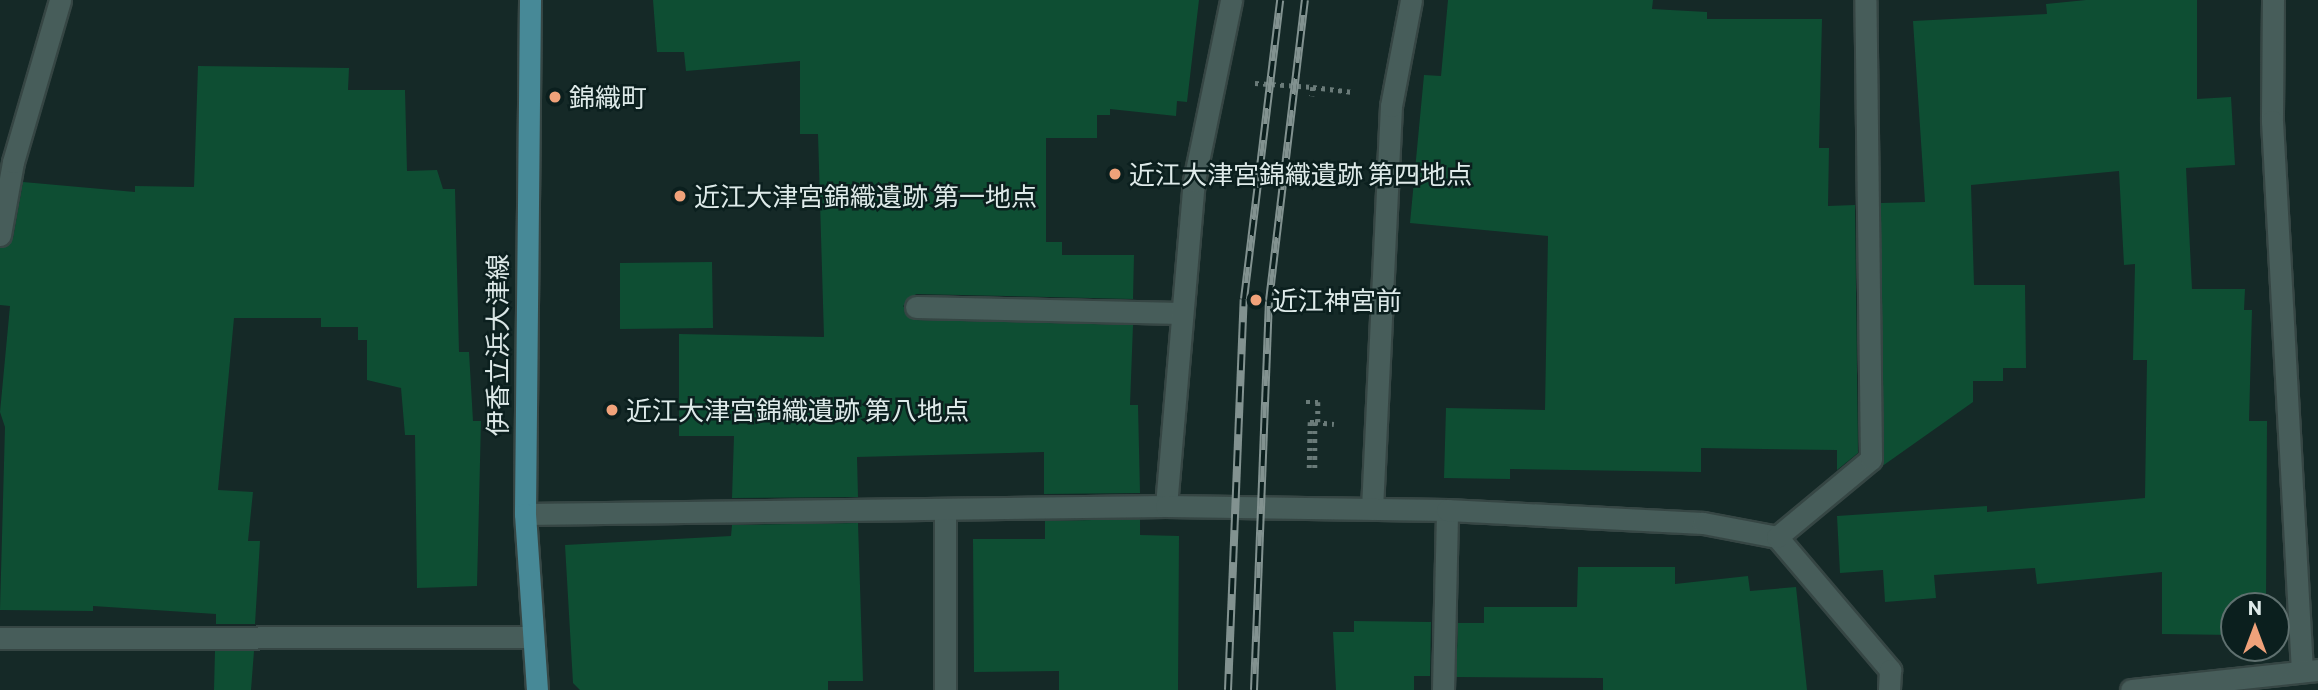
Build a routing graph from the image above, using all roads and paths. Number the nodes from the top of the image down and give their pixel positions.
1 (60, 0) edge
2 (530, 0) edge
3 (1231, 0) edge
4 (1411, 0) edge
5 (1866, 0) edge
6 (2273, 0) edge
7 (1248, 83) dead end
8 (1312, 96) dead end
9 (0, 235) edge
10 (916, 307) dead end
11 (1181, 313) junction
12 (1306, 402) dead end
13 (1317, 422) junction
14 (1334, 431) dead end
15 (1309, 480) dead end
16 (1166, 506) junction
17 (945, 509) junction
18 (1315, 509) junction
19 (1372, 509) junction
20 (1447, 510) junction
21 (525, 514) junction
22 (1777, 537) junction
23 (529, 637) junction
24 (0, 638) edge
25 (2310, 671) edge
26 (2238, 683) edge
27 (537, 690) edge
28 (945, 690) edge
29 (1443, 690) edge
30 (1889, 690) edge
31 (2131, 690) edge

1 - 9 street
2 - 21 main road, 伊香立浜大津線
3 - 11 street
4 - 19 street
5 - 22 street
6 - 25 street
7 - 8 path
10 - 11 street
11 - 16 street
12 - 13 path
13 - 14 path
13 - 15 path
13 - 18 path
16 - 17 street
16 - 18 street
17 - 21 street
17 - 28 street
18 - 19 street
19 - 20 street
20 - 22 street
20 - 29 street
21 - 23 main road, 伊香立浜大津線
22 - 30 street
23 - 24 street
23 - 27 main road, 伊香立浜大津線
25 - 26 street
26 - 31 street

